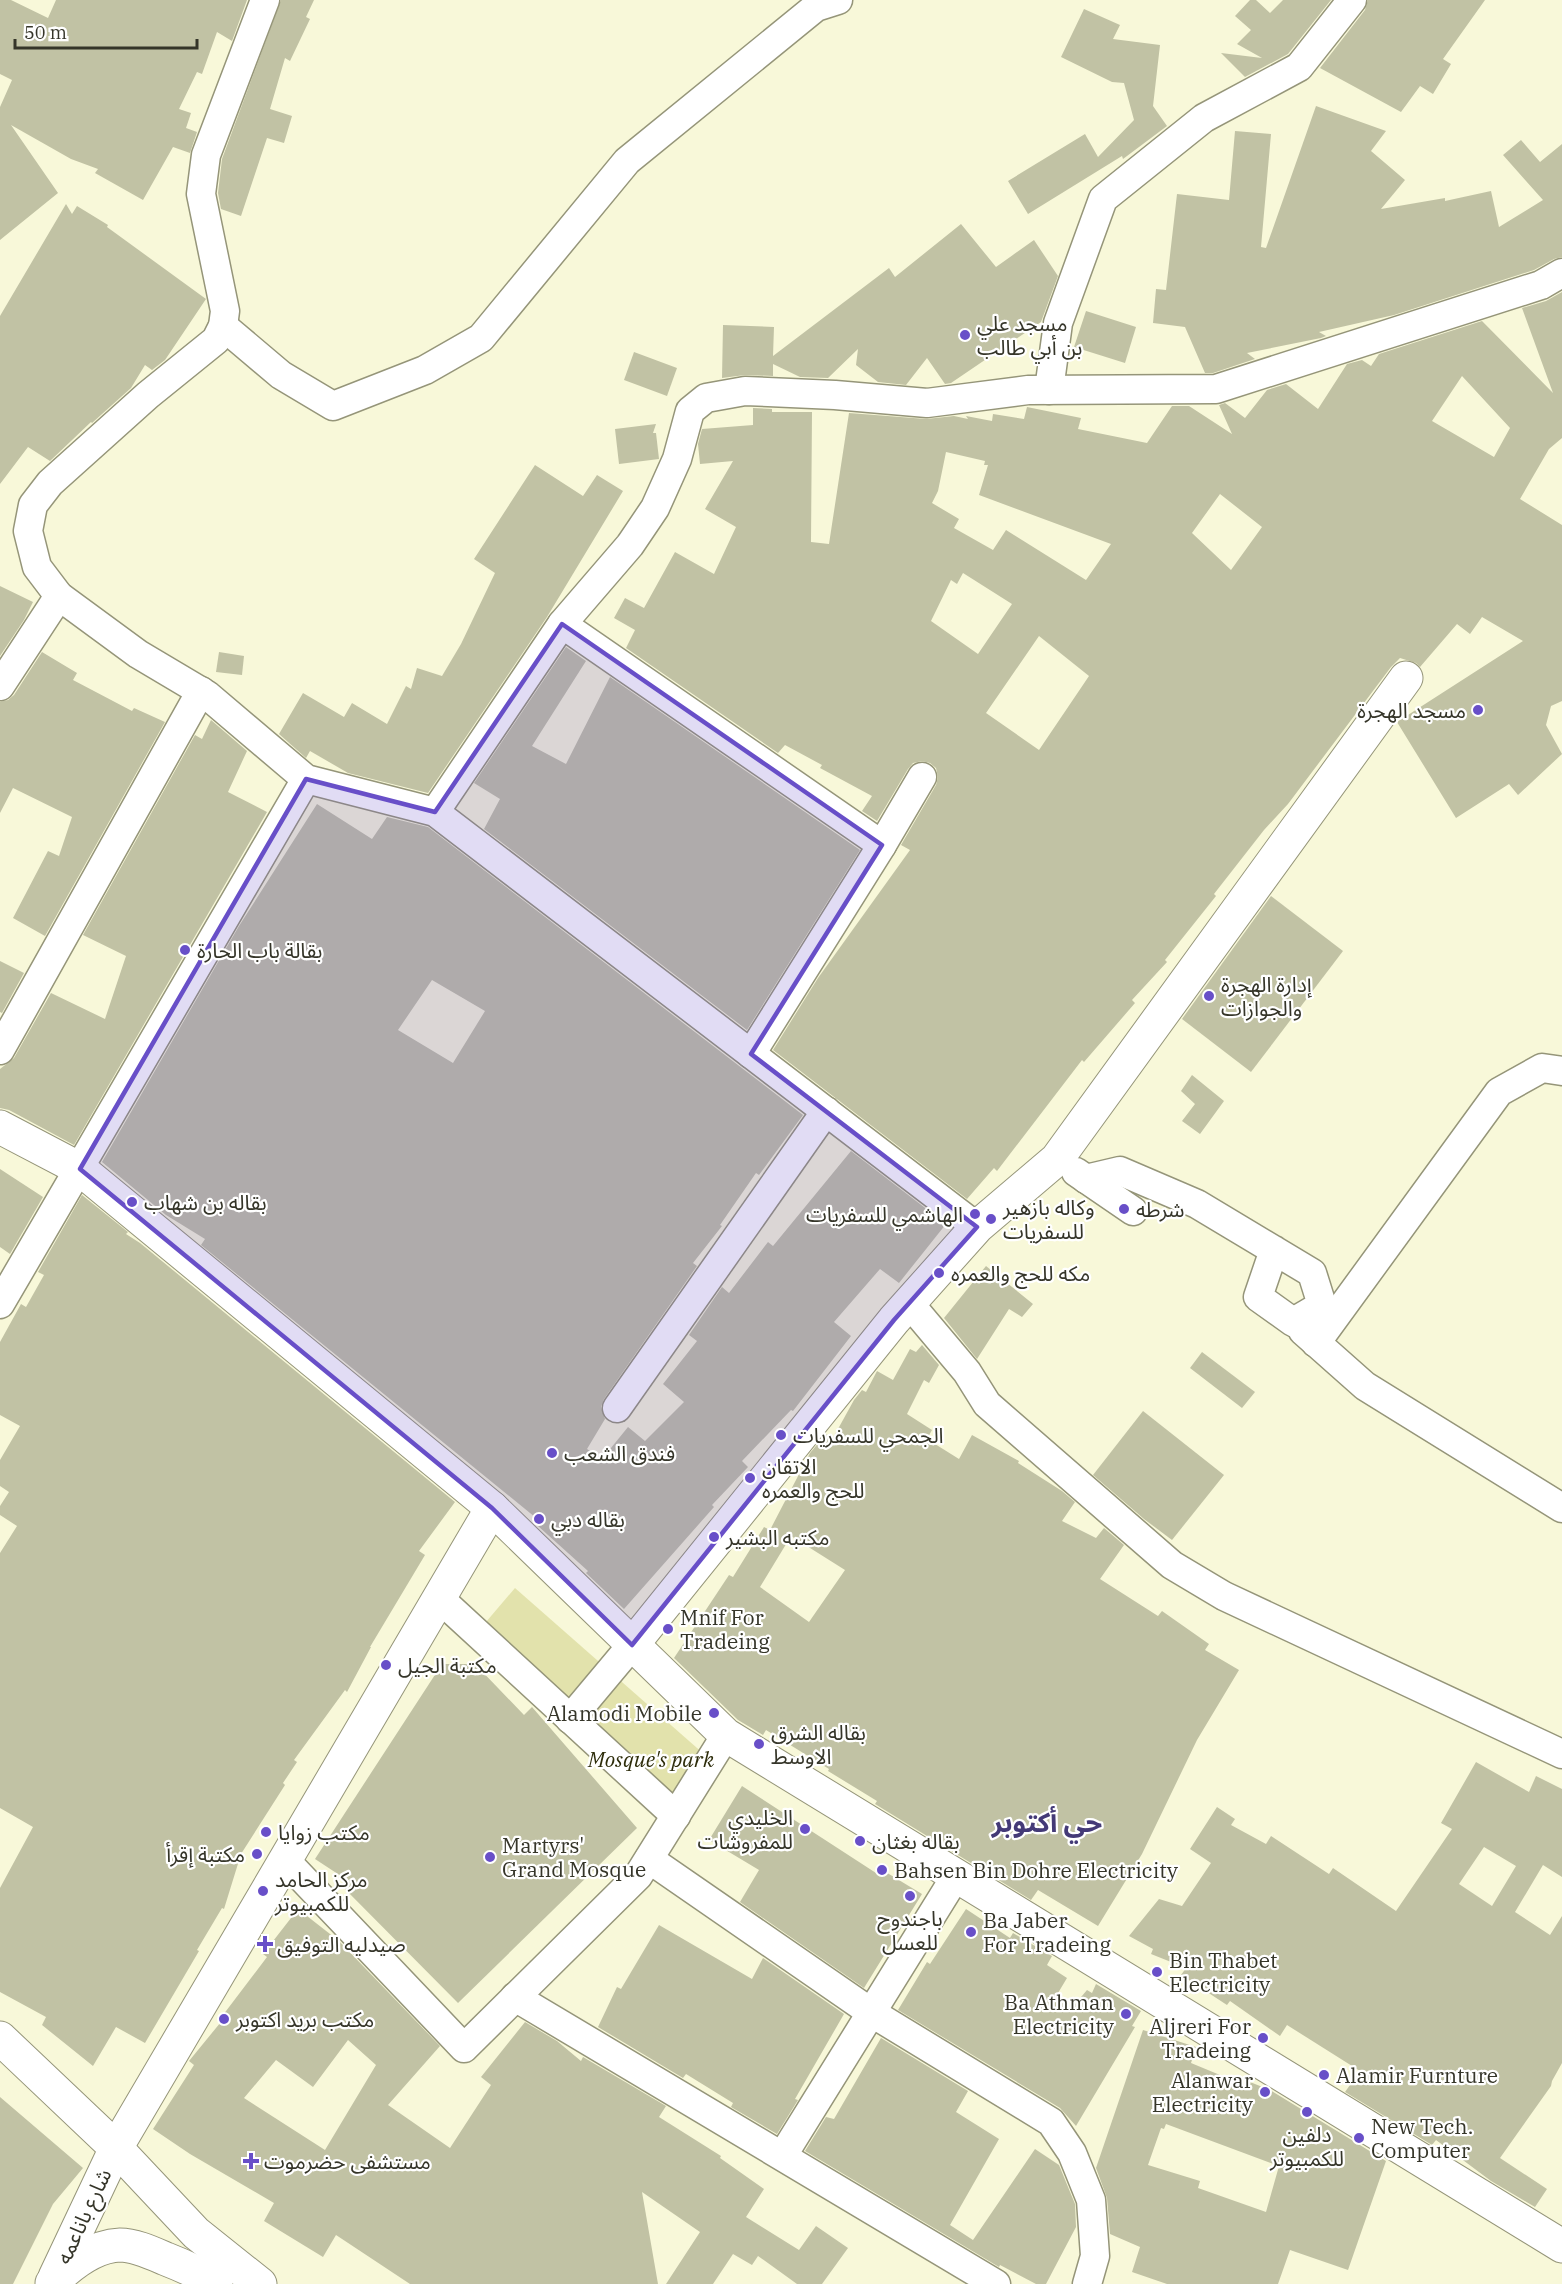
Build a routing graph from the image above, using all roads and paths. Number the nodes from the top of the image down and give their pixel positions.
1 (265, 0) edge
2 (838, 0) edge
3 (1352, 0) edge
4 (1562, 273) edge
5 (223, 326) junction
6 (1048, 390) junction
7 (59, 597) junction
8 (562, 624) junction
9 (1406, 678) dead end
10 (0, 686) edge
11 (201, 691) junction
12 (922, 777) dead end
13 (306, 779) junction
14 (435, 812) junction
15 (882, 845) junction
16 (0, 1050) edge
17 (751, 1054) junction
18 (1562, 1071) edge
19 (826, 1111) junction
20 (0, 1128) edge
21 (1057, 1159) junction
22 (80, 1169) junction
23 (1086, 1179) junction
24 (1133, 1211) dead end
25 (977, 1227) junction
26 (1274, 1250) junction
27 (909, 1303) junction
28 (0, 1304) edge
29 (1293, 1322) junction
30 (1316, 1343) junction
31 (618, 1408) dead end
32 (492, 1508) junction
33 (1562, 1508) edge
34 (439, 1598) junction
35 (632, 1645) junction
36 (570, 1719) junction
37 (726, 1736) junction
38 (1562, 1754) edge
39 (676, 1816) junction
40 (649, 1859) junction
41 (285, 1860) junction
42 (956, 1876) junction
43 (515, 1997) junction
44 (872, 2013) junction
45 (0, 2038) edge
46 (116, 2148) junction
47 (783, 2155) junction
48 (1562, 2246) edge
49 (51, 2284) edge
50 (216, 2284) edge
51 (260, 2284) edge
52 (996, 2284) edge
53 (1087, 2284) edge

1 - 5 street
2 - 5 street
3 - 6 street
4 - 6 street
5 - 7 street
6 - 8 street
7 - 10 street
7 - 11 street
8 - 14 street
8 - 15 street
9 - 21 main road
11 - 13 street
11 - 16 street
12 - 15 street
13 - 14 street
13 - 22 street
14 - 17 street
15 - 17 street
17 - 19 street
18 - 30 street
19 - 25 street
19 - 31 street
20 - 22 main road
21 - 23 street
21 - 25 main road
22 - 28 street
22 - 32 main road
23 - 24 street
23 - 26 street
25 - 27 main road
26 - 29 street
26 - 29 street
27 - 35 main road
27 - 38 street
29 - 30 street
30 - 33 street
32 - 34 main road, شارع باناعمه
32 - 35 main road
34 - 36 street
34 - 41 main road, شارع باناعمه
35 - 36 street
35 - 37 main road
36 - 39 street
37 - 39 street
37 - 42 main road
39 - 40 street
40 - 43 street
40 - 44 street
41 - 43 street
41 - 46 main road, شارع باناعمه
42 - 44 street
42 - 48 main road
43 - 47 street
44 - 47 street
44 - 53 street
45 - 46 main road
46 - 49 main road, شارع باناعمه
46 - 51 main road
47 - 52 street
49 - 50 main road

